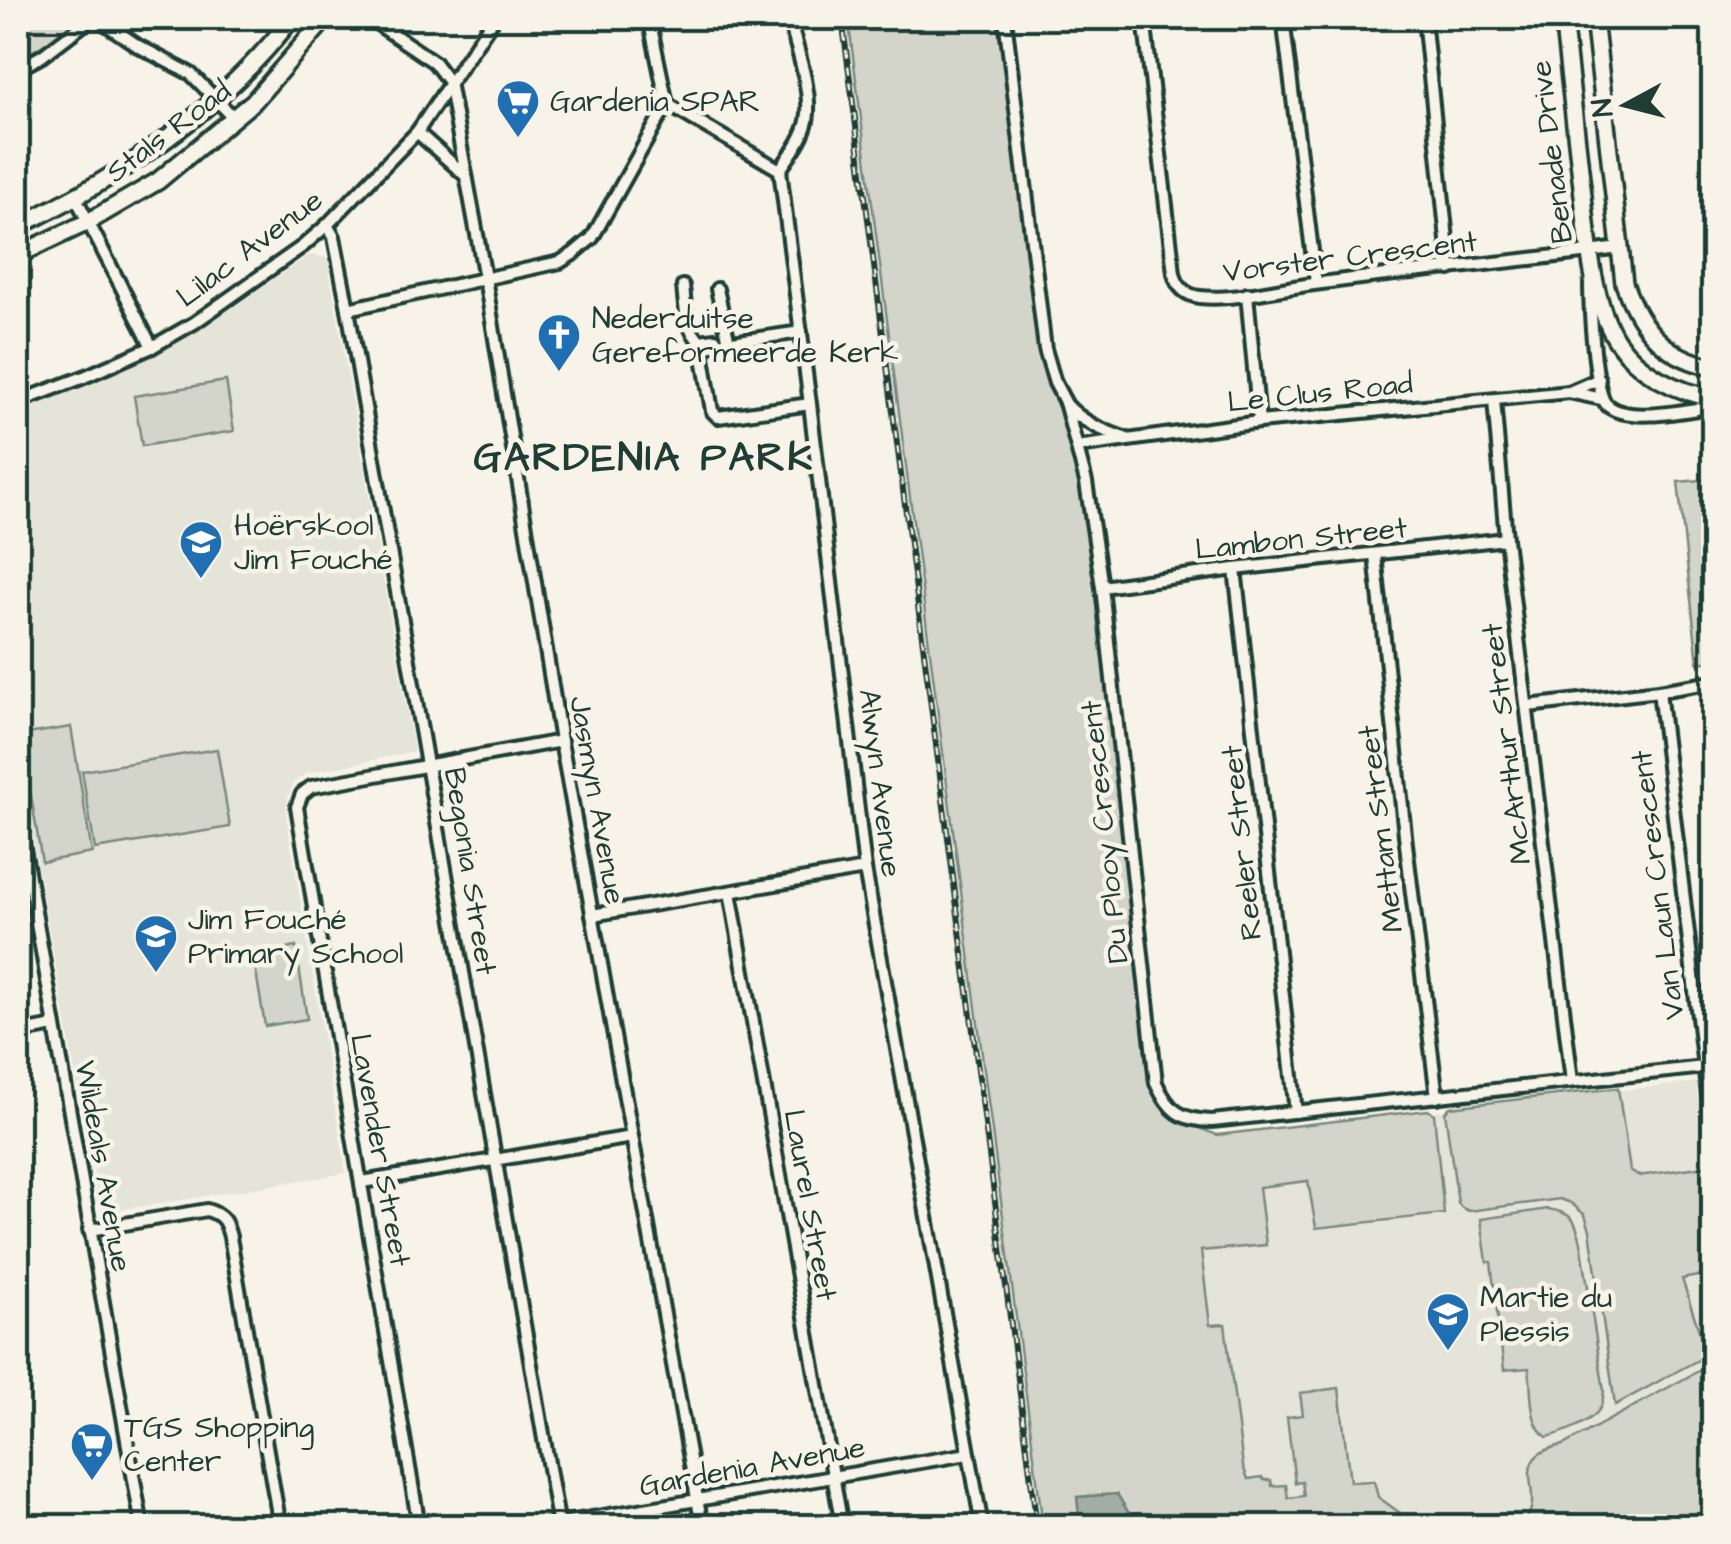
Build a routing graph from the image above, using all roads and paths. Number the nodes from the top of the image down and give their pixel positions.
1 (95, 18) edge
2 (292, 18) edge
3 (326, 18) edge
4 (370, 18) edge
5 (494, 18) edge
6 (648, 18) edge
7 (789, 18) edge
8 (1005, 18) edge
9 (1144, 18) edge
10 (1283, 18) edge
11 (1424, 18) edge
12 (1563, 18) edge
13 (1594, 18) edge
14 (18, 69) edge
15 (449, 82) junction
16 (215, 99) junction
17 (666, 104) junction
18 (235, 118) junction
19 (417, 132) junction
20 (780, 170) junction
21 (467, 177) junction
22 (76, 198) junction
23 (88, 222) junction
24 (18, 226) edge
25 (327, 226) junction
26 (1620, 248) junction
27 (1590, 252) junction
28 (18, 255) edge
29 (1450, 269) junction
30 (485, 278) junction
31 (1316, 283) junction
32 (683, 286) dead end
33 (717, 289) dead end
34 (1247, 294) junction
35 (348, 309) junction
36 (801, 329) junction
37 (728, 338) junction
38 (152, 347) junction
39 (1714, 368) edge
40 (1599, 379) junction
41 (1569, 392) junction
42 (1714, 398) edge
43 (1602, 399) junction
44 (1494, 400) junction
45 (18, 402) edge
46 (1064, 402) junction
47 (810, 404) junction
48 (1714, 406) edge
49 (1259, 422) junction
50 (1130, 440) junction
51 (1077, 447) junction
52 (1506, 539) junction
53 (1375, 555) junction
54 (1235, 569) junction
55 (1102, 587) junction
56 (1714, 682) edge
57 (1659, 691) junction
58 (1528, 706) junction
59 (562, 741) junction
60 (429, 766) junction
61 (18, 814) edge
62 (865, 868) junction
63 (730, 892) junction
64 (592, 915) junction
65 (54, 1026) junction
66 (18, 1034) edge
67 (1704, 1067) junction
68 (1572, 1082) junction
69 (1437, 1097) junction
70 (1296, 1112) junction
71 (1714, 1132) edge
72 (632, 1137) junction
73 (494, 1160) junction
74 (362, 1182) junction
75 (89, 1230) junction
76 (968, 1454) junction
77 (833, 1477) junction
78 (697, 1500) junction
79 (558, 1525) edge
80 (142, 1526) edge
81 (280, 1526) edge
82 (419, 1526) edge
83 (544, 1526) edge
84 (702, 1526) edge
85 (842, 1526) edge
86 (982, 1526) edge

1 - 14 street
1 - 16 street
2 - 16 street, Stals Road
3 - 18 street, Stals Road
4 - 15 street
5 - 15 street, Lilac Avenue
6 - 17 street
7 - 20 street
8 - 46 street, Du Plooy Crescent
9 - 34 street, Vorster Crescent
10 - 31 street
11 - 29 street
12 - 27 street, Benade Drive
13 - 26 street, Benade Drive
15 - 19 street, Lilac Avenue
15 - 21 street, Jasmyn Avenue
16 - 18 street
16 - 22 street, Stals Road
17 - 20 street
17 - 30 street
18 - 23 street, Stals Road
19 - 21 street
19 - 25 street, Lilac Avenue
20 - 36 street, Alwyn Avenue
21 - 30 street, Jasmyn Avenue
22 - 23 street
22 - 24 street, Stals Road
23 - 28 street, Stals Road
23 - 38 street
25 - 35 street, Begonia Street
25 - 38 street, Lilac Avenue
26 - 27 street, Vorster Crescent
26 - 39 street, Benade Drive
27 - 29 street, Vorster Crescent
27 - 40 street
27 - 42 street, Benade Drive
29 - 31 street, Vorster Crescent
30 - 35 street
30 - 59 street, Jasmyn Avenue
31 - 34 street, Vorster Crescent
32 - 37 street
33 - 37 street
34 - 49 street
35 - 60 street, Begonia Street
36 - 37 street
36 - 47 street, Alwyn Avenue
36 - 47 street
38 - 45 street, Lilac Avenue
40 - 41 street, Le Clus Road
40 - 43 street
41 - 43 street, Le Clus Road
41 - 44 street, Le Clus Road
43 - 48 street, Le Clus Road
44 - 49 street, Le Clus Road
44 - 52 street, McArthur Street
46 - 50 street
46 - 51 street, Du Plooy Crescent
47 - 62 street, Alwyn Avenue
49 - 50 street, Le Clus Road
50 - 51 street, Le Clus Road
51 - 55 street, Du Plooy Crescent
52 - 53 street, Lambon Street
52 - 58 street, McArthur Street
53 - 54 street, Lambon Street
53 - 69 street, Mettam Street
54 - 55 street, Lambon Street
54 - 70 street, Reeler Street
55 - 70 street, Du Plooy Crescent
56 - 57 street
57 - 58 street
57 - 67 street, Van Laun Crescent
58 - 68 street, McArthur Street
59 - 60 street
59 - 64 street, Jasmyn Avenue
60 - 73 street, Begonia Street
60 - 74 street, Lavender Street
61 - 65 street, Wildeals Avenue
62 - 63 street
62 - 76 street, Alwyn Avenue
63 - 64 street
63 - 77 street, Laurel Street
64 - 72 street, Jasmyn Avenue
65 - 66 street
65 - 75 street, Wildeals Avenue
67 - 68 street, Du Plooy Crescent
67 - 71 street, Van Laun Crescent
68 - 69 street, Du Plooy Crescent
69 - 70 street, Du Plooy Crescent
72 - 73 street
72 - 78 street, Jasmyn Avenue
73 - 74 street
73 - 79 street, Begonia Street
74 - 82 street, Lavender Street
75 - 80 street, Wildeals Avenue
75 - 81 street
76 - 77 street, Gardenia Avenue
76 - 86 street, Alwyn Avenue
77 - 78 street, Gardenia Avenue
77 - 85 street, Laurel Street
78 - 79 street, Gardenia Avenue
78 - 84 street, Jasmyn Avenue
79 - 83 street, Gardenia Avenue

